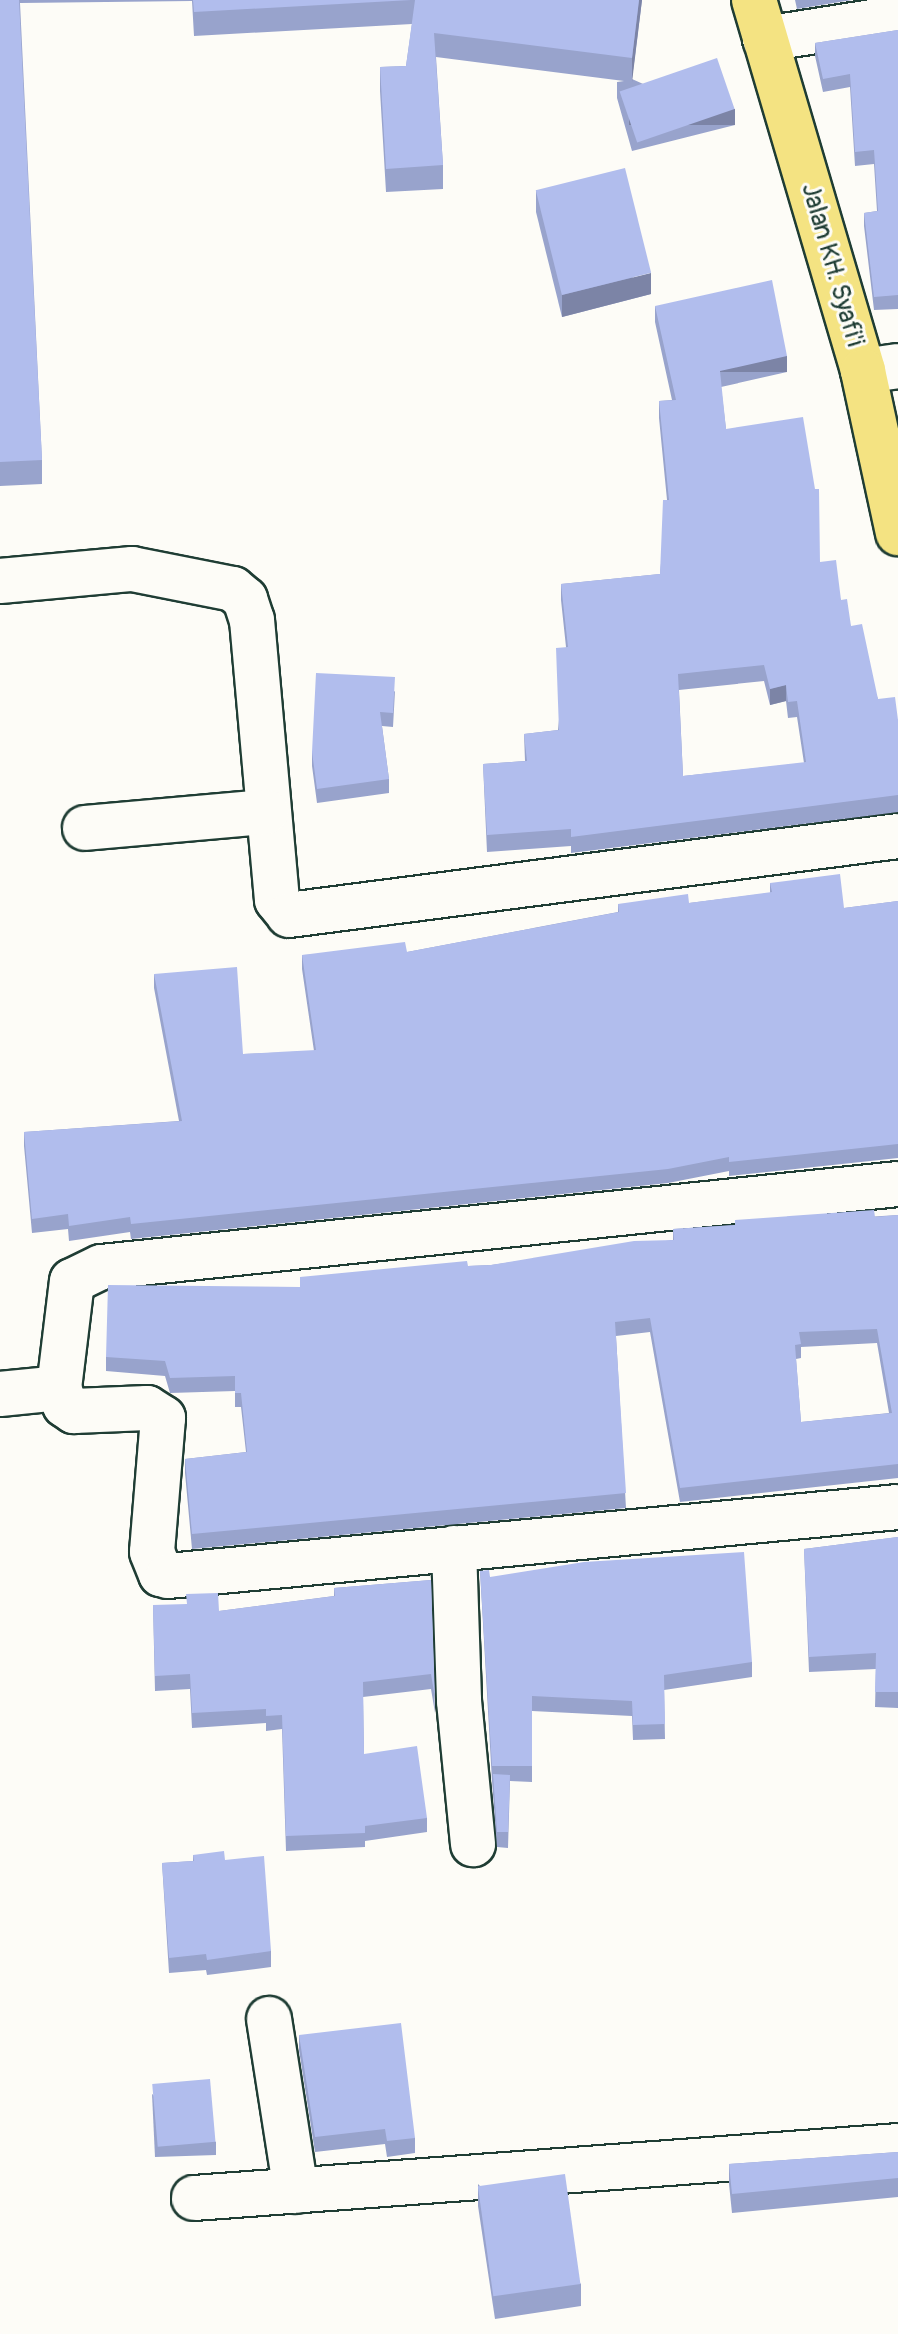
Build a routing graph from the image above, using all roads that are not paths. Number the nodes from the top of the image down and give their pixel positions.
1 (898, 18) edge
2 (760, 20) edge
3 (881, 368) edge
4 (898, 533) edge
5 (0, 581) edge
6 (266, 812) junction
7 (85, 828) dead end
8 (898, 836) edge
9 (898, 1184) edge
10 (59, 1388) junction
11 (0, 1394) edge
12 (898, 1507) edge
13 (454, 1548) junction
14 (473, 1844) dead end
15 (269, 2019) dead end
16 (898, 2146) edge
17 (296, 2191) junction
18 (194, 2198) dead end

1 - 2 street
2 - 3 main road, Jalan KH. Syafi'i
3 - 4 main road, Jalan KH. Syafi'i
5 - 6 street
6 - 7 street
6 - 8 street
9 - 10 street
10 - 11 street
10 - 13 street
12 - 13 street
13 - 14 street
15 - 17 street
16 - 17 street
17 - 18 street

